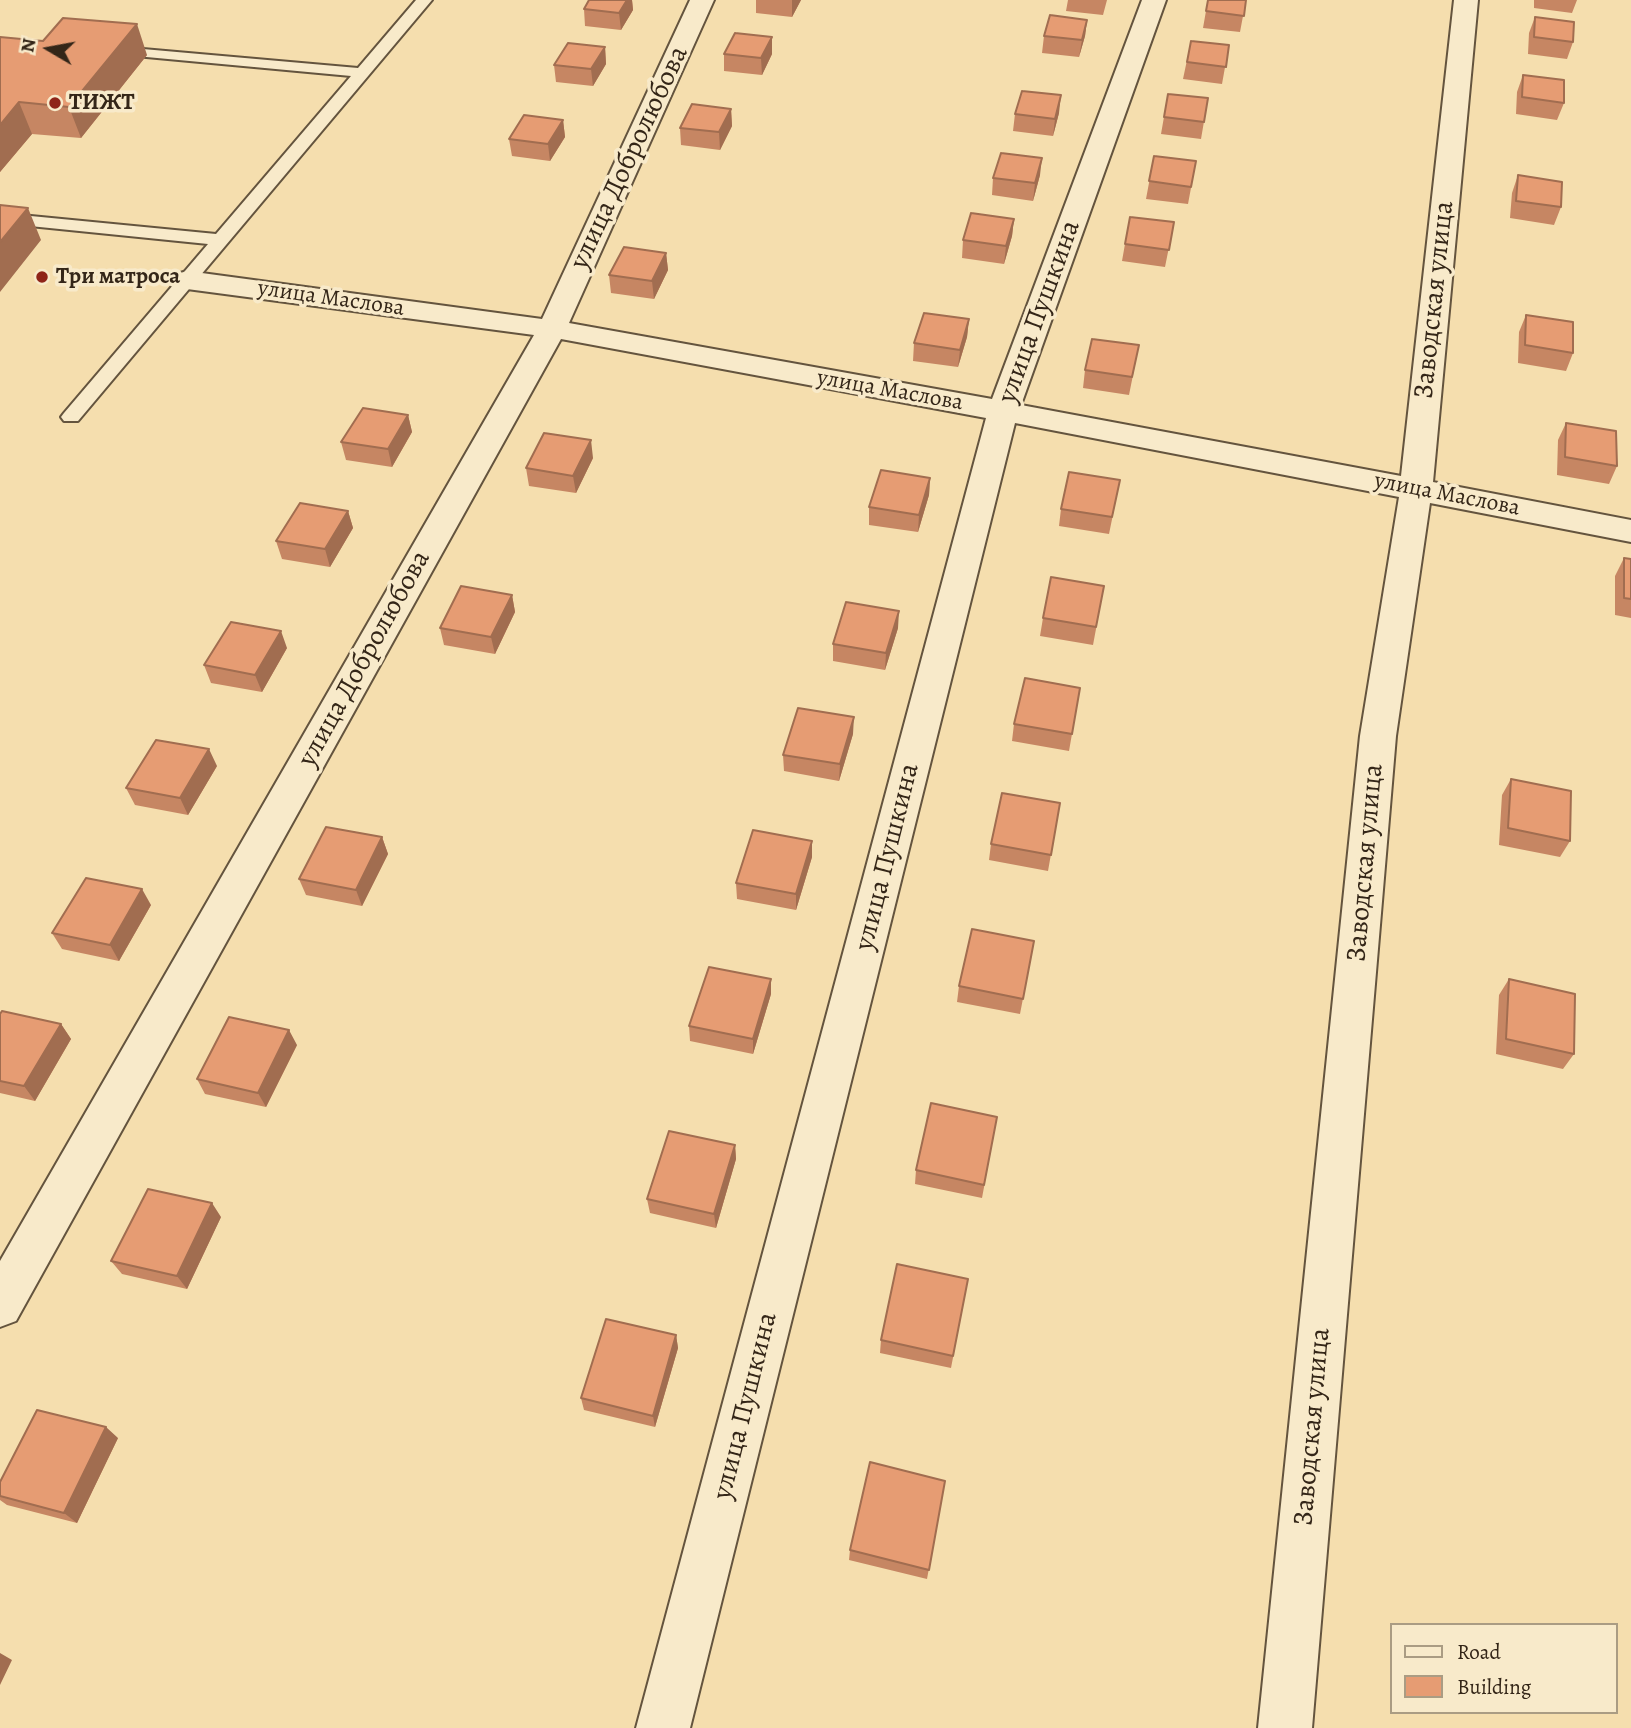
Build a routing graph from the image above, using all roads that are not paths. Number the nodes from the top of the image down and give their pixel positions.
1 (424, 0) edge
2 (702, 0) edge
3 (1154, 0) edge
4 (1466, 0) edge
5 (104, 48) edge
6 (364, 73) junction
7 (0, 218) edge
8 (222, 240) junction
9 (187, 280) junction
10 (552, 329) junction
11 (1003, 411) junction
12 (71, 417) dead end
13 (1416, 489) junction
14 (1631, 531) edge
15 (0, 1304) edge
16 (663, 1728) edge
17 (1284, 1728) edge

1 - 6 lane
2 - 10 street, улица Добролюбова
3 - 11 street, улица Пушкина
4 - 13 street, Заводская улица
5 - 6 lane
6 - 8 lane
7 - 8 lane
8 - 9 lane
9 - 10 street, улица Маслова
9 - 12 lane
10 - 11 street, улица Маслова
10 - 15 street, улица Добролюбова
11 - 13 street, улица Маслова
11 - 16 street, улица Пушкина
13 - 14 street, улица Маслова
13 - 17 street, Заводская улица

